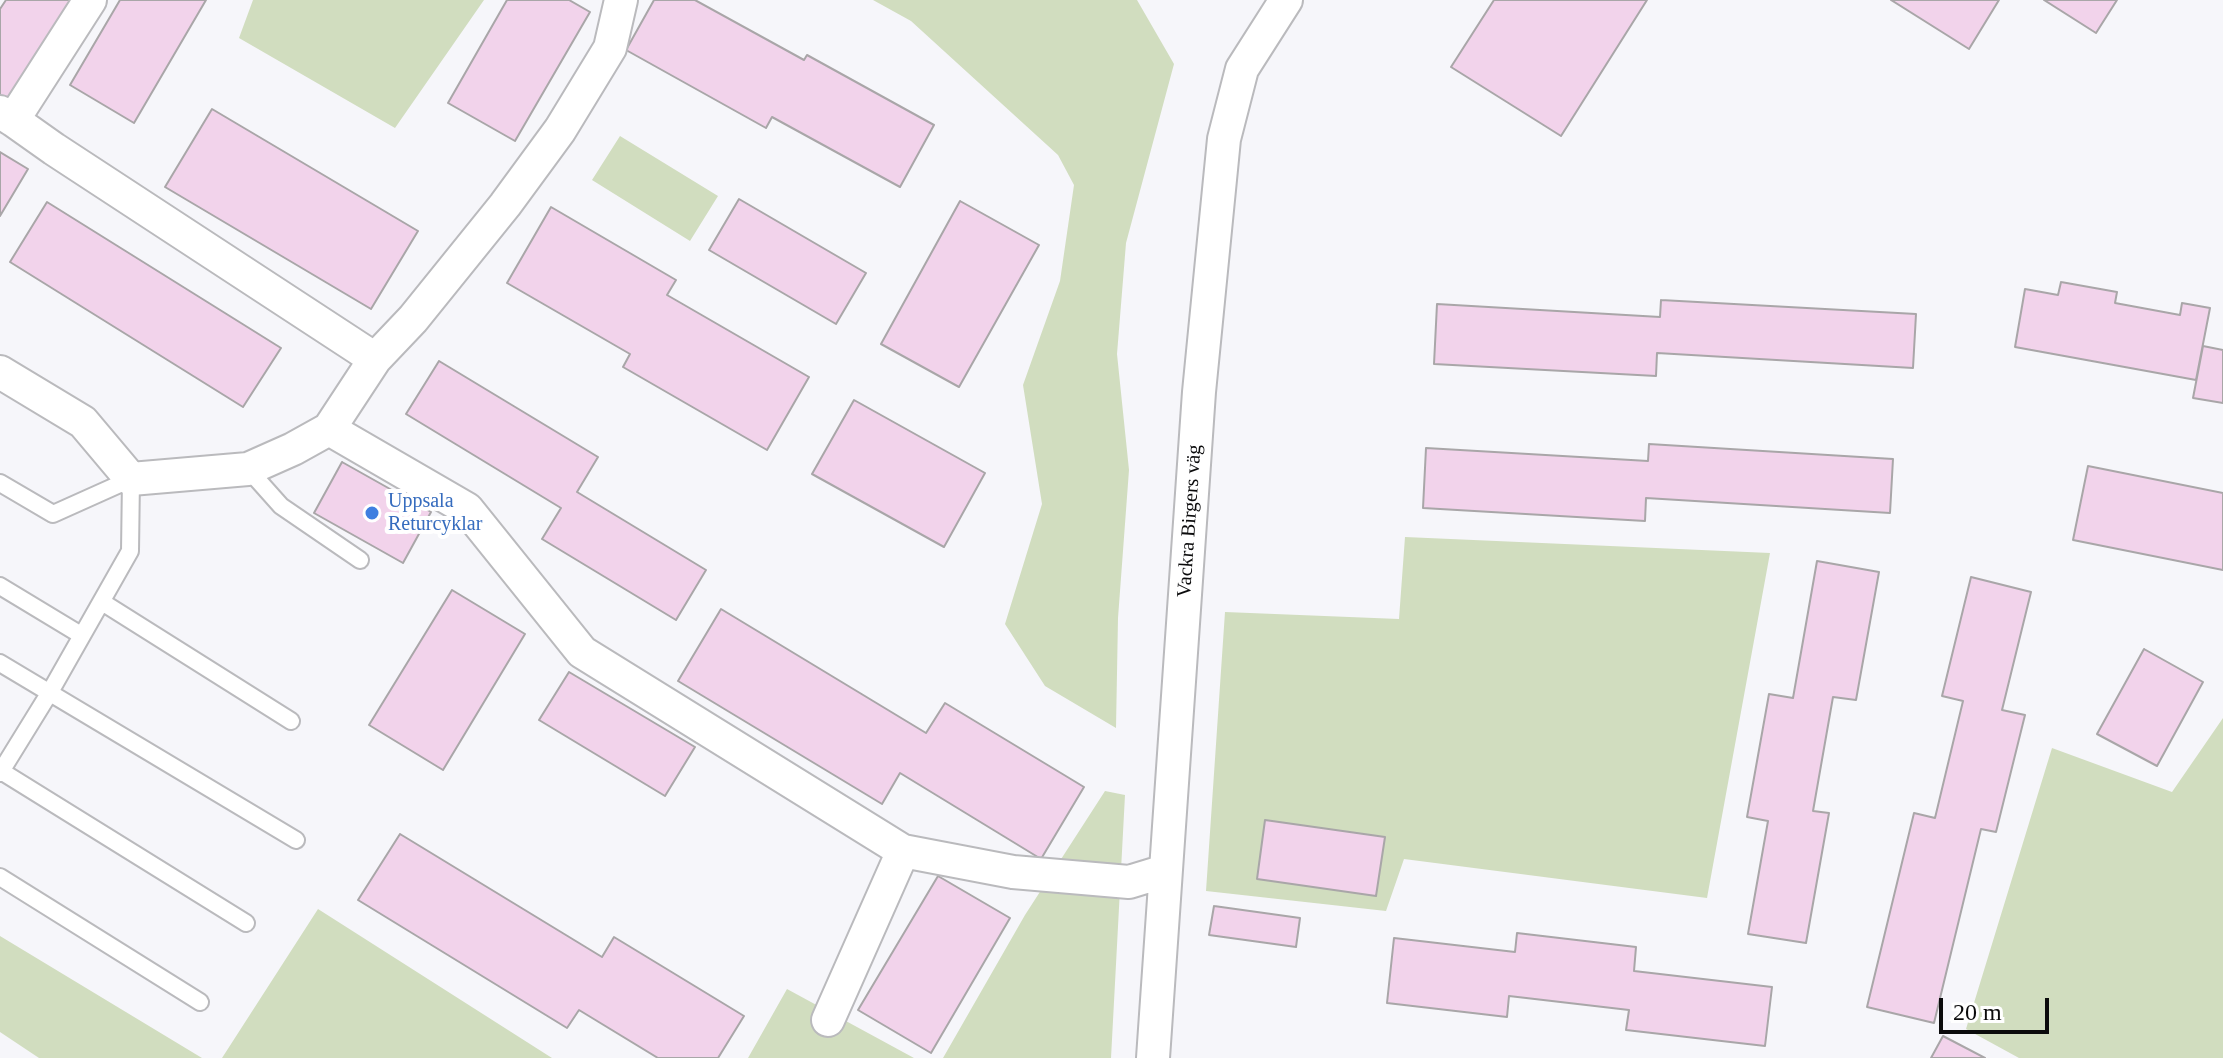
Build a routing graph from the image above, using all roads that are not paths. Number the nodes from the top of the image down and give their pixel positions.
1 (90, 0) edge
2 (621, 0) edge
3 (1286, 0) edge
4 (7, 116) edge
5 (375, 359) junction
6 (0, 372) edge
7 (329, 429) junction
8 (248, 469) junction
9 (131, 479) junction
10 (0, 483) edge
11 (360, 560) dead end
12 (0, 586) edge
13 (102, 602) junction
14 (81, 635) junction
15 (0, 663) edge
16 (50, 692) junction
17 (291, 721) dead end
18 (1, 772) edge
19 (296, 840) dead end
20 (903, 851) junction
21 (1165, 871) junction
22 (0, 877) edge
23 (246, 923) dead end
24 (200, 1002) dead end
25 (828, 1020) dead end
26 (1153, 1058) edge

1 - 4 street
2 - 5 street
3 - 21 street, Vackra Birgers väg
4 - 5 street
5 - 7 street
6 - 9 street
7 - 8 street
7 - 20 street
8 - 9 street
8 - 11 lane
9 - 10 lane
9 - 13 lane
12 - 14 lane
13 - 14 lane
13 - 17 lane
14 - 16 lane
15 - 16 lane
16 - 18 lane
16 - 19 lane
18 - 23 lane
20 - 21 street
20 - 25 street
21 - 26 street, Vackra Birgers väg
22 - 24 lane

